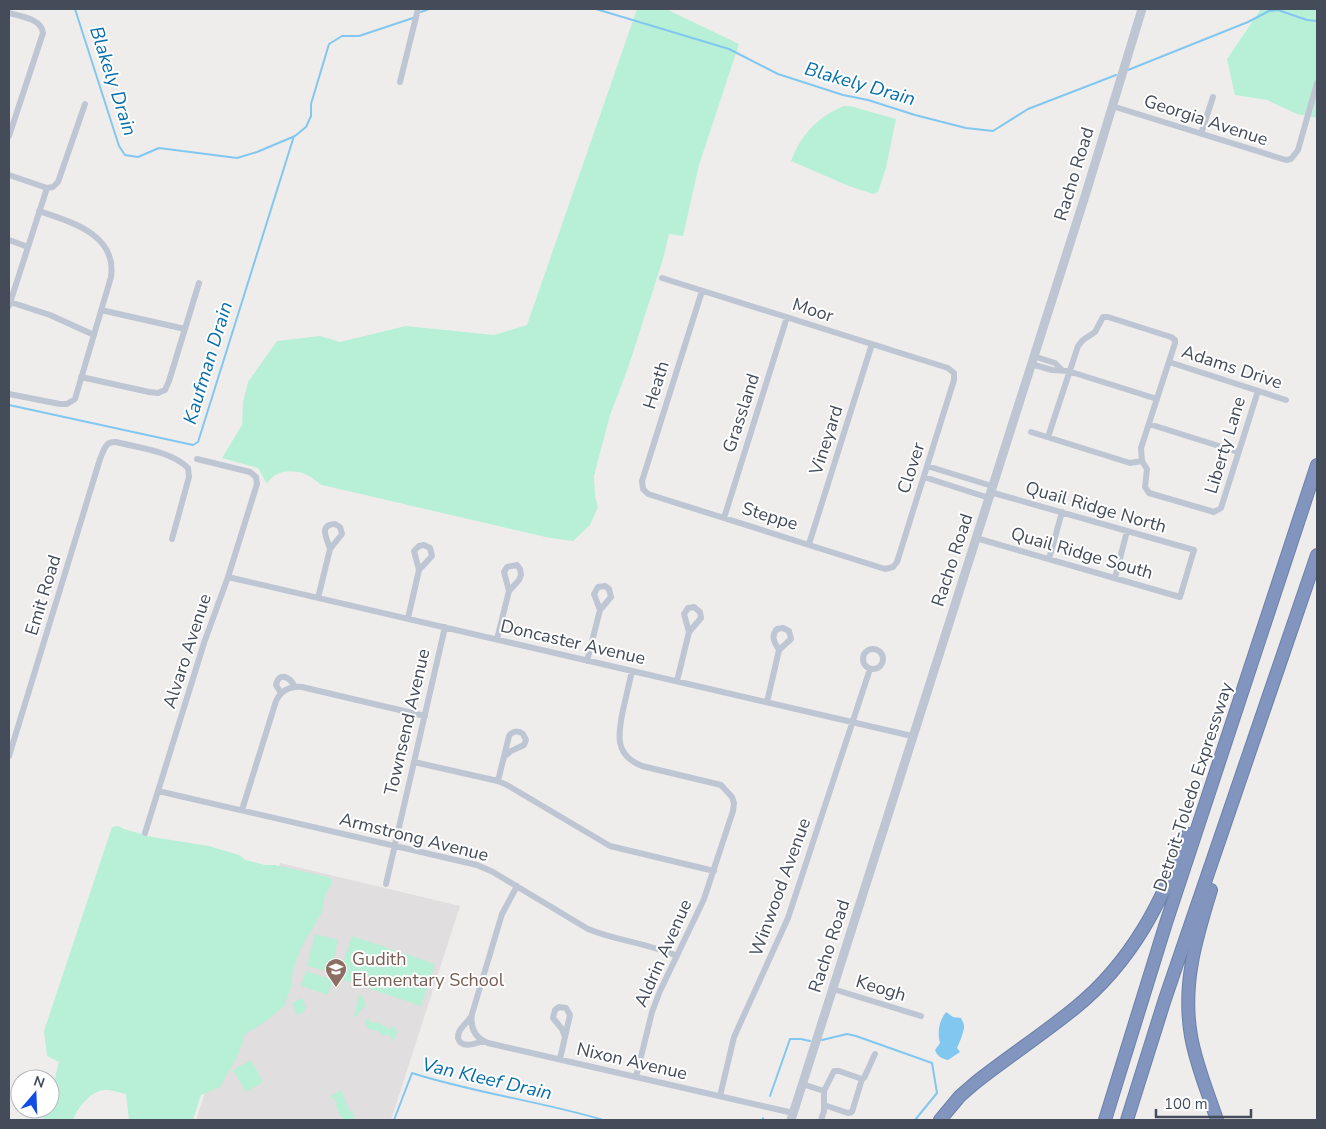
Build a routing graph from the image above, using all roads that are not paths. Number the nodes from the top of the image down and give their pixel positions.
1 (418, 9) edge
2 (1142, 9) edge
3 (9, 13) edge
4 (400, 82) dead end
5 (1317, 83) edge
6 (1213, 98) dead end
7 (85, 104) dead end
8 (1112, 106) junction
9 (1201, 134) junction
10 (9, 136) edge
11 (9, 175) edge
12 (47, 188) junction
13 (39, 211) junction
14 (9, 240) edge
15 (28, 247) junction
16 (662, 278) dead end
17 (199, 282) dead end
18 (702, 290) junction
19 (9, 304) edge
20 (101, 310) junction
21 (787, 317) junction
22 (185, 329) junction
23 (94, 335) junction
24 (872, 344) junction
25 (1032, 360) junction
26 (1169, 362) junction
27 (1068, 371) junction
28 (954, 373) joint
29 (81, 377) junction
30 (1258, 391) junction
31 (9, 394) edge
32 (1157, 400) junction
33 (1286, 400) dead end
34 (1149, 424) junction
35 (1031, 432) dead end
36 (1048, 437) junction
37 (1238, 452) junction
38 (197, 459) dead end
39 (1142, 461) junction
40 (1317, 465) edge
41 (928, 466) junction
42 (924, 477) junction
43 (643, 489) joint
44 (991, 492) junction
45 (1062, 512) junction
46 (724, 518) junction
47 (1127, 532) junction
48 (976, 538) junction
49 (172, 539) dead end
50 (809, 544) junction
51 (330, 549) dead end
52 (1317, 555) edge
53 (1049, 559) junction
54 (890, 568) joint
55 (419, 570) dead end
56 (228, 576) junction
57 (1115, 578) junction
58 (509, 591) dead end
59 (1180, 597) joint
60 (318, 598) junction
61 (600, 610) dead end
62 (408, 618) junction
63 (445, 627) junction
64 (689, 632) dead end
65 (497, 639) junction
66 (780, 650) dead end
67 (587, 661) junction
68 (870, 669) dead end
69 (632, 671) junction
70 (677, 681) junction
71 (1246, 682) junction
72 (294, 687) junction
73 (281, 693) junction
74 (767, 702) junction
75 (1263, 712) junction
76 (425, 716) junction
77 (852, 722) junction
78 (912, 736) junction
79 (9, 756) edge
80 (504, 757) dead end
81 (414, 762) junction
82 (498, 781) junction
83 (158, 791) junction
84 (242, 810) junction
85 (145, 833) dead end
86 (393, 849) junction
87 (714, 870) junction
88 (386, 884) dead end
89 (517, 886) junction
90 (677, 956) junction
91 (832, 989) junction
92 (921, 1016) dead end
93 (471, 1017) junction
94 (564, 1037) dead end
95 (483, 1041) junction
96 (875, 1054) dead end
97 (560, 1059) junction
98 (636, 1077) junction
99 (862, 1079) junction
100 (802, 1084) junction
101 (824, 1090) junction
102 (720, 1096) junction
103 (824, 1105) junction
104 (792, 1116) edge
105 (821, 1120) edge
106 (940, 1120) edge
107 (1105, 1120) edge
108 (1127, 1120) edge
109 (1218, 1120) edge

1 - 4 street
2 - 8 street, Racho Road
3 - 10 street
5 - 9 street, Georgia Avenue
6 - 9 street
7 - 12 street
8 - 9 street, Georgia Avenue
8 - 25 street, Racho Road
11 - 12 street
12 - 13 street
13 - 15 street
13 - 20 street
14 - 15 street
15 - 19 street
16 - 18 street, Moor
17 - 22 street
18 - 21 street, Moor
18 - 43 street, Heath
19 - 23 street
20 - 22 street
20 - 23 street
21 - 24 street, Moor
21 - 46 street, Grassland
22 - 29 street
23 - 29 street
24 - 28 street, Moor
24 - 50 street, Vineyard
25 - 27 street
25 - 44 street, Racho Road
26 - 27 street
26 - 30 street, Adams Drive
26 - 32 street
27 - 32 street
27 - 36 street
28 - 41 street, Clover
29 - 31 street
30 - 33 street, Adams Drive
30 - 37 street, Liberty Lane
32 - 34 street
34 - 37 street
34 - 39 street
35 - 36 street
36 - 39 street
37 - 39 street, Liberty Lane
38 - 56 street, Alvaro Avenue
40 - 71 highway, Detroit-Toledo Expressway
41 - 42 street, Clover
41 - 44 street
42 - 44 street
42 - 54 street, Clover
43 - 46 street, Steppe
44 - 45 street, Quail Ridge North
44 - 48 street, Racho Road
45 - 47 street, Quail Ridge North
45 - 53 street
46 - 50 street, Steppe
47 - 57 street
47 - 59 street, Quail Ridge North
48 - 53 street, Quail Ridge South
48 - 78 street, Racho Road
49 - 79 street, Emit Road
50 - 54 street, Steppe
51 - 60 street
52 - 75 highway
53 - 57 street, Quail Ridge South
55 - 62 street
56 - 60 street, Doncaster Avenue
56 - 83 street, Alvaro Avenue
57 - 59 street, Quail Ridge South
58 - 65 street
60 - 62 street, Doncaster Avenue
61 - 67 street
62 - 63 street, Doncaster Avenue
63 - 65 street, Doncaster Avenue
63 - 76 street, Townsend Avenue
64 - 70 street
65 - 67 street, Doncaster Avenue
66 - 74 street
67 - 69 street, Doncaster Avenue
68 - 77 street, Winwood Avenue
69 - 70 street, Doncaster Avenue
69 - 87 street, Aldrin Avenue
70 - 74 street, Doncaster Avenue
71 - 106 highway
71 - 107 highway, Detroit-Toledo Expressway
72 - 73 street
72 - 73 street
72 - 76 street
73 - 84 street
74 - 77 street, Doncaster Avenue
75 - 108 highway
75 - 109 highway
76 - 81 street, Townsend Avenue
77 - 78 street, Doncaster Avenue
77 - 102 street, Winwood Avenue
78 - 91 street, Racho Road
80 - 82 street
81 - 82 street
81 - 86 street, Townsend Avenue
82 - 87 street
83 - 84 street, Armstrong Avenue
83 - 85 street, Alvaro Avenue
84 - 86 street, Armstrong Avenue
86 - 88 street, Townsend Avenue
86 - 89 street, Armstrong Avenue
87 - 90 street, Aldrin Avenue
89 - 90 street, Armstrong Avenue
89 - 93 street
90 - 98 street, Aldrin Avenue
91 - 92 street, Keogh
91 - 100 street, Racho Road
93 - 95 street
93 - 95 street, Nixon Avenue
94 - 97 street
95 - 97 street, Nixon Avenue
96 - 99 street
97 - 98 street, Nixon Avenue
98 - 102 street, Nixon Avenue
99 - 101 street
99 - 103 street
100 - 101 street
100 - 104 street, Racho Road
101 - 103 street
102 - 104 street, Nixon Avenue
103 - 105 street

